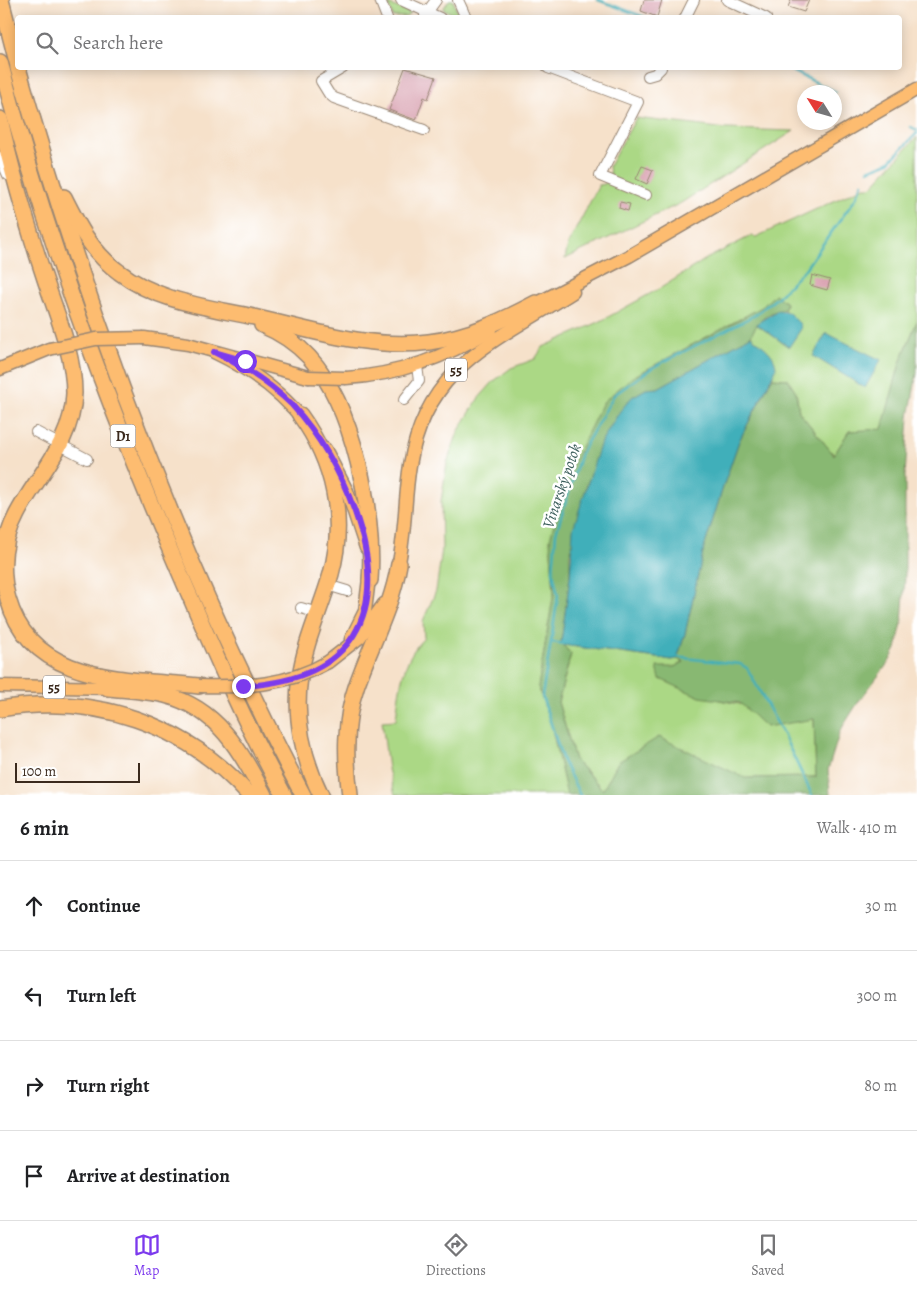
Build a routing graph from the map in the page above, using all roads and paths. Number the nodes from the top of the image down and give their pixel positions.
1 (1, 0) edge
2 (380, 0) edge
3 (401, 0) edge
4 (436, 0) edge
5 (458, 0) edge
6 (694, 0) edge
7 (727, 0) edge
8 (426, 14) edge
9 (386, 15) edge
10 (465, 15) edge
11 (686, 15) edge
12 (760, 15) edge
13 (15, 55) edge
14 (0, 62) edge
15 (19, 70) edge
16 (340, 70) edge
17 (553, 70) edge
18 (659, 70) edge
19 (648, 76) dead end
20 (917, 89) edge
21 (917, 98) edge
22 (877, 114) junction
23 (0, 120) edge
24 (424, 130) dead end
25 (42, 153) junction
26 (0, 157) edge
27 (646, 194) dead end
28 (30, 232) junction
29 (629, 256) junction
30 (536, 303) junction
31 (214, 309) junction
32 (214, 352) junction
33 (417, 366) junction
34 (0, 370) edge
35 (404, 400) dead end
36 (300, 415) junction
37 (36, 432) dead end
38 (60, 445) junction
39 (87, 459) dead end
40 (399, 564) junction
41 (370, 580) junction
42 (328, 585) junction
43 (347, 591) dead end
44 (301, 608) dead end
45 (318, 613) junction
46 (328, 662) junction
47 (0, 686) edge
48 (199, 686) junction
49 (108, 688) junction
50 (0, 709) edge
51 (249, 795) edge
52 (264, 795) edge
53 (284, 795) edge
54 (303, 795) edge
55 (321, 795) edge
56 (350, 795) edge

1 - 13 highway, D1
2 - 9 street
3 - 8 street
4 - 8 street
5 - 10 street
6 - 11 street
7 - 12 street
14 - 53 highway, D1
15 - 25 highway, D1
16 - 24 street
17 - 27 street
18 - 19 street
20 - 22 main road, 55
21 - 22 main road
22 - 29 main road, 55
23 - 28 highway
25 - 31 highway
25 - 54 highway, D1
26 - 28 street
28 - 38 highway
29 - 30 main road, 55
29 - 40 main road, 55
30 - 31 highway
30 - 33 main road, 55
31 - 41 highway
32 - 33 main road, 55, bridge
32 - 34 main road, 55, bridge
32 - 36 main road, 55
33 - 35 street
36 - 41 main road, 55
36 - 42 highway
37 - 38 street
38 - 39 street
38 - 48 highway
40 - 46 main road, 55
40 - 56 highway
41 - 46 main road, 55
42 - 43 street
42 - 45 highway
44 - 45 street
45 - 55 highway
46 - 48 main road, 55, bridge
47 - 49 main road, 55
48 - 49 main road, 55
49 - 52 highway
50 - 51 highway

